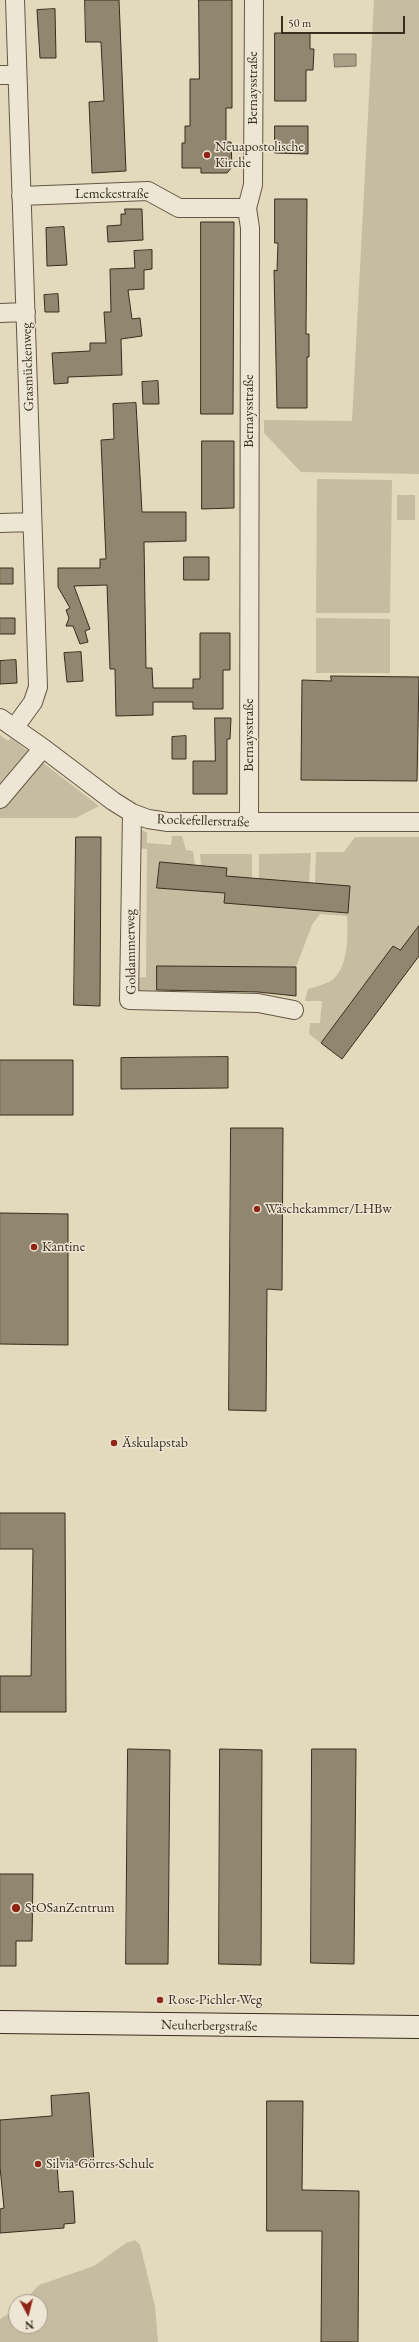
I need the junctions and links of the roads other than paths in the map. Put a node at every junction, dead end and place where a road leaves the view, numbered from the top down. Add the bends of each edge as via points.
1 (15, 0) edge
2 (254, 0) edge
3 (9, 75) edge
4 (21, 196) junction
5 (247, 208) junction
6 (26, 312) junction
7 (0, 313) edge
8 (32, 522) junction
9 (0, 523) edge
10 (0, 718) edge
11 (15, 727) junction
12 (44, 748) junction
13 (0, 799) edge
14 (132, 813) junction
15 (249, 822) junction
16 (419, 822) edge
17 (294, 1010) dead end
18 (0, 2022) edge
19 (419, 2027) edge

1 - 3 street, Grasmückenweg
2 - 5 street, Bernaysstraße via 252,185
3 - 4 street, Grasmückenweg
4 - 5 street, Lemckestraße via 148,191 179,208
4 - 6 street, Grasmückenweg
5 - 15 street, Bernaysstraße via 250,228
6 - 7 street
6 - 8 street, Grasmückenweg
8 - 9 street
8 - 11 street, Grasmückenweg via 38,687 32,702
10 - 11 street, Rockefellerstraße
11 - 12 street, Rockefellerstraße
12 - 13 street
12 - 14 street, Rockefellerstraße
14 - 15 street, Rockefellerstraße via 168,822
14 - 17 street, Goldammerweg via 129,1000 258,1003
15 - 16 street, Rockefellerstraße
18 - 19 main road, Neuherbergstraße

